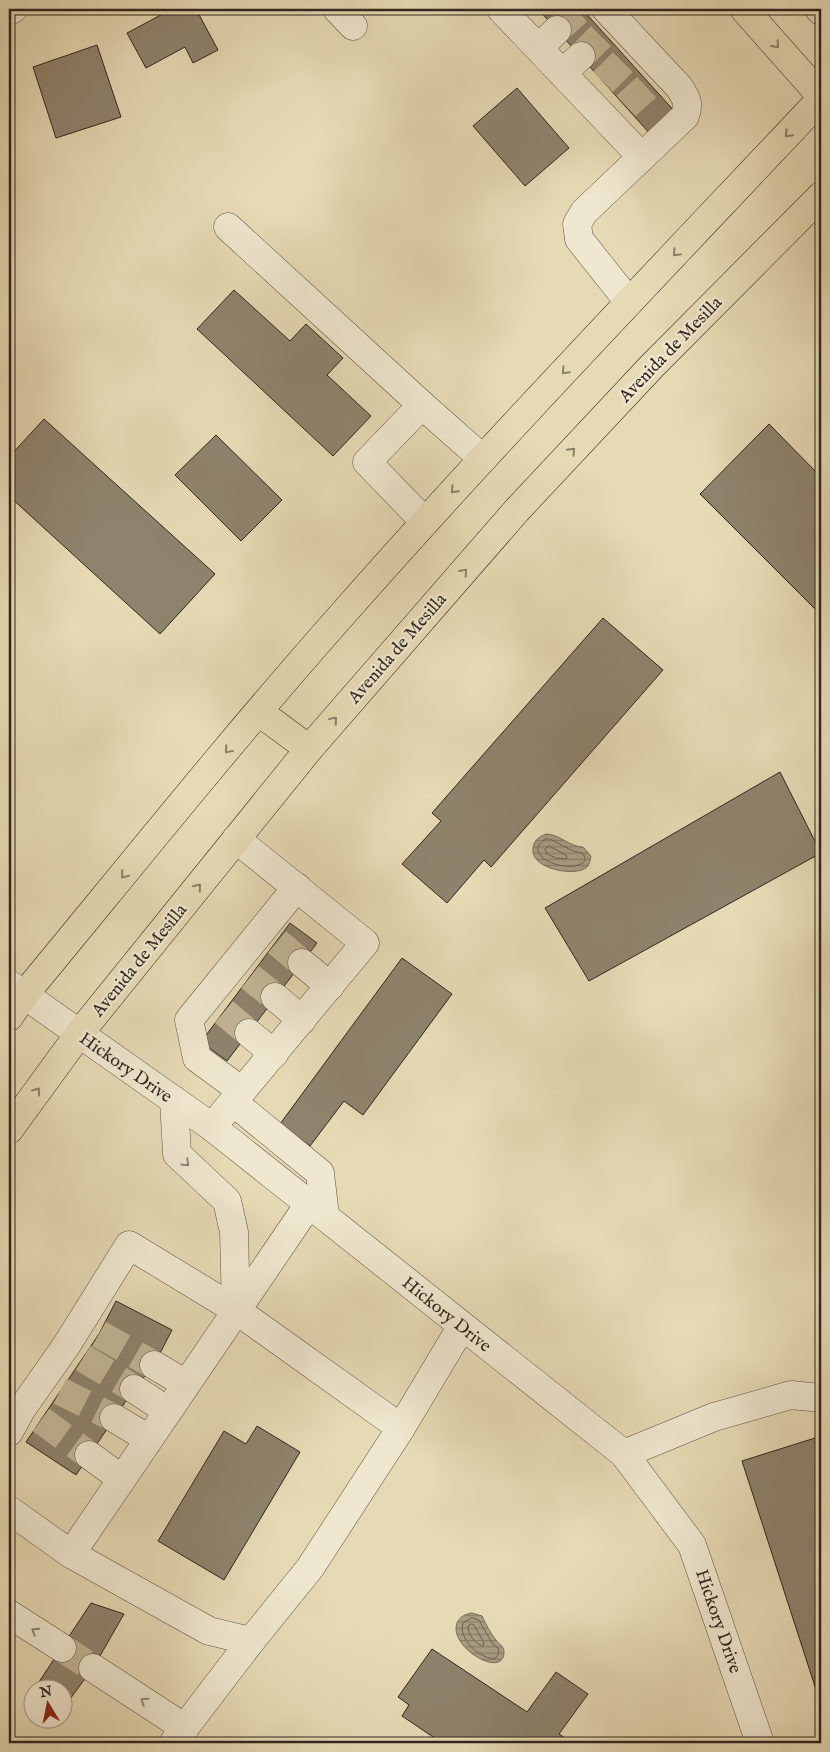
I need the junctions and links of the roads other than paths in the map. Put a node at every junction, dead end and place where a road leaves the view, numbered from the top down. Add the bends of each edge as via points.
1 (13, 9) edge
2 (744, 9) edge
3 (9, 11) edge
4 (516, 14) edge
5 (609, 21) edge
6 (821, 97) edge
7 (642, 157) junction
8 (821, 196) edge
9 (228, 226) dead end
10 (629, 302) junction
11 (422, 405) junction
12 (483, 459) junction
13 (425, 522) junction
14 (259, 712) junction
15 (309, 749) junction
16 (236, 839) junction
17 (297, 887) junction
18 (302, 963) tunnel mouth
19 (330, 986) junction
20 (17, 990) edge
21 (276, 997) tunnel mouth
22 (9, 1017) edge
23 (302, 1020) junction
24 (248, 1033) tunnel mouth
25 (79, 1034) junction
26 (274, 1054) junction
27 (238, 1097) junction
28 (174, 1100) junction
29 (212, 1127) junction
30 (9, 1130) edge
31 (317, 1210) junction
32 (236, 1310) junction
33 (462, 1326) junction
34 (154, 1365) tunnel mouth
35 (186, 1384) junction
36 (134, 1389) tunnel mouth
37 (821, 1398) edge
38 (168, 1411) junction
39 (114, 1418) tunnel mouth
40 (24, 1421) edge
41 (400, 1428) junction
42 (149, 1438) junction
43 (624, 1454) junction
44 (89, 1455) tunnel mouth
45 (122, 1479) junction
46 (9, 1510) edge
47 (71, 1554) junction
48 (9, 1614) edge
49 (251, 1641) junction
50 (62, 1648) tunnel mouth
51 (93, 1668) tunnel mouth
52 (179, 1736) edge
53 (760, 1743) edge

1 - 3 street
2 -> 6 main road
4 - 7 street via 548,39 617,114
5 - 7 street via 657,78 683,92 686,98 688,108 685,116
6 -> 10 main road
7 - 10 street via 584,212 577,224 579,239
15 -> 8 main road, Avenida de Mesilla via 530,496 652,366
9 - 11 street
10 -> 12 main road
11 - 12 street
11 - 13 street via 367,462
12 -> 13 main road
13 - 14 main road
14 - 15 main road
14 -> 20 main road
15 - 16 main road, Avenida de Mesilla
16 - 17 street
25 -> 16 main road, Avenida de Mesilla
17 - 19 street via 365,943
17 - 27 street via 269,936 215,1005 189,1020 197,1058
18 - 19 street
19 - 23 street
20 - 22 main road
20 - 25 street, Hickory Drive
21 - 23 street
23 - 26 street
24 - 26 street
25 - 28 street, Hickory Drive
30 -> 25 main road, Avenida de Mesilla
26 - 27 street
27 - 29 street
27 - 31 street via 320,1173
28 - 29 street, Hickory Drive
28 -> 32 street via 177,1154 227,1201 234,1232
29 - 31 street, Hickory Drive
31 - 32 street
31 - 33 street, Hickory Drive
32 - 35 street
32 - 40 street via 129,1245 90,1328
32 - 41 street
33 - 41 street
33 - 43 street, Hickory Drive
34 - 35 street
35 - 38 street
36 - 38 street
37 - 43 street via 791,1395 714,1417
38 - 42 street
39 - 42 street
41 - 49 street via 310,1568
42 - 45 street
43 - 53 street, Hickory Drive via 692,1545
44 - 45 street
45 - 47 street
46 - 47 street
47 - 49 street via 210,1631
50 -> 48 street
49 - 52 street
52 -> 51 street

